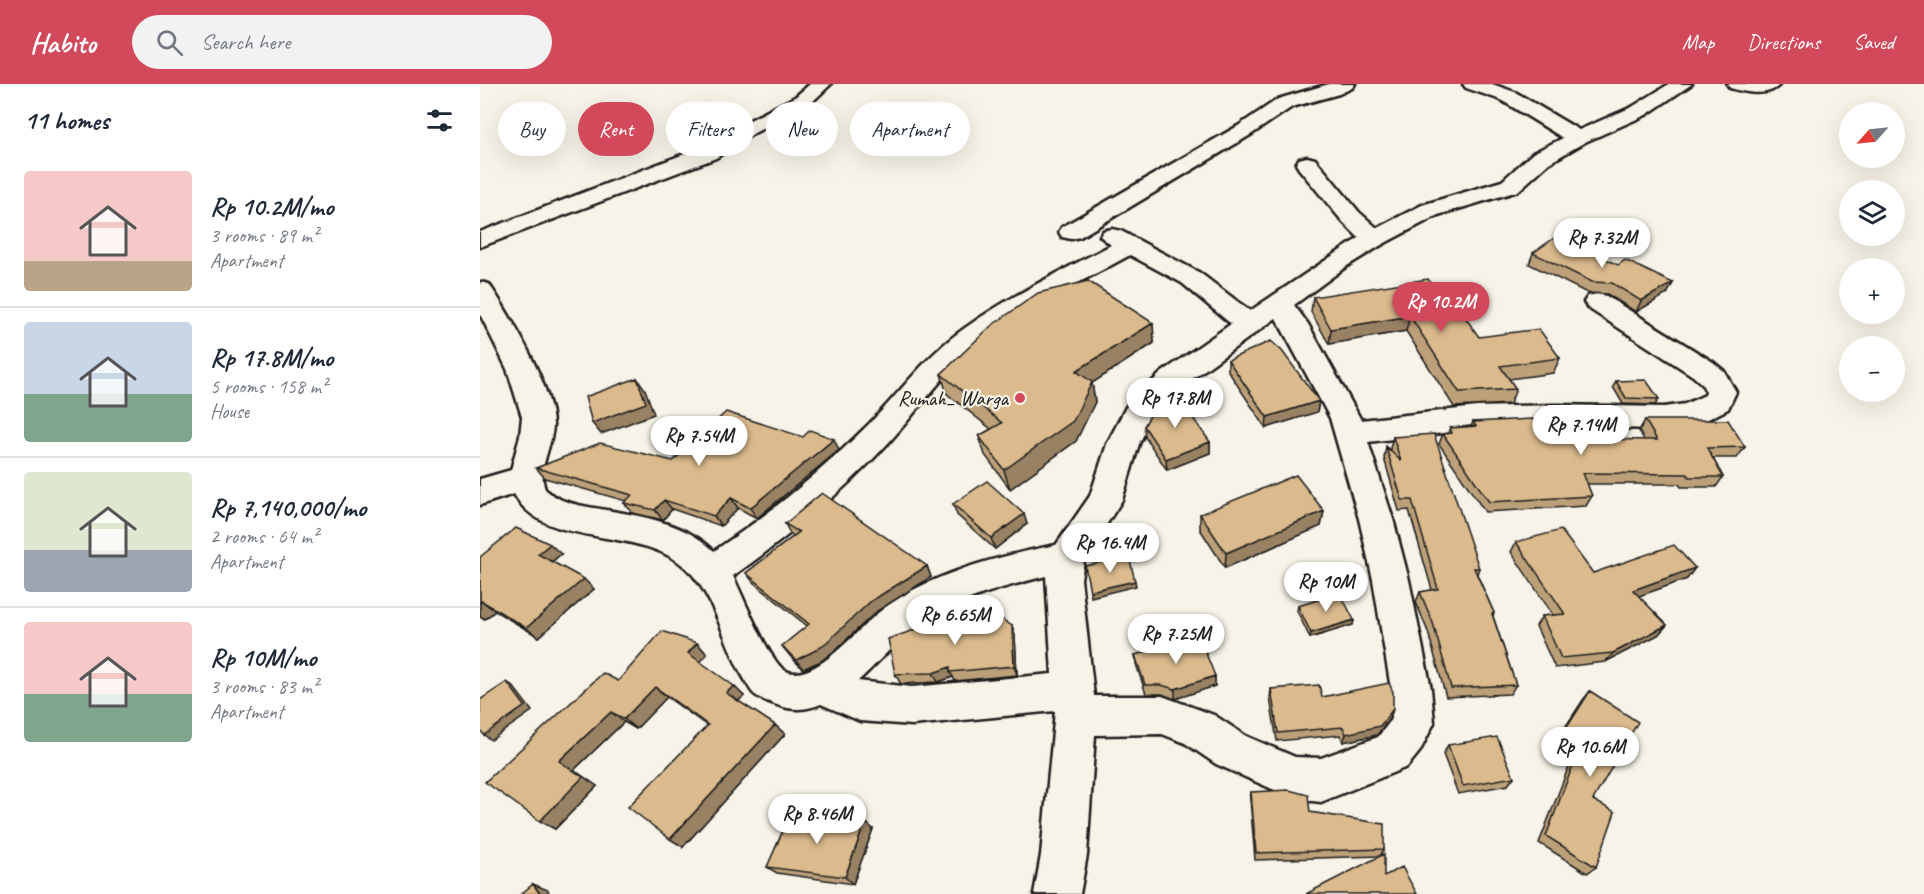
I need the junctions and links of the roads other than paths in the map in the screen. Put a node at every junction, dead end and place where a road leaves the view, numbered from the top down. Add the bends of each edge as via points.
1 (821, 84) edge
2 (1345, 84) edge
3 (1473, 84) edge
4 (1682, 84) edge
5 (1737, 84) edge
6 (1770, 84) edge
7 (1578, 138) junction
8 (1307, 164) dead end
9 (1374, 239) junction
10 (480, 240) edge
11 (1131, 245) junction
12 (480, 290) edge
13 (1279, 302) junction
14 (1597, 302) dead end
15 (1249, 324) junction
16 (1349, 432) junction
17 (526, 478) junction
18 (480, 492) edge
19 (1067, 557) junction
20 (711, 572) junction
21 (821, 684) junction
22 (1075, 702) junction
23 (1057, 894) edge

1 - 10 street via 802,102 708,153
2 - 11 street via 1286,103 1078,228
3 - 7 street via 1508,96
4 - 7 street via 1639,111
5 - 6 street
7 - 9 street via 1541,158 1509,186 1430,210
8 - 9 street
9 - 13 street
11 - 15 street via 1191,278
11 - 20 street via 974,334 935,368 842,470 774,529
12 - 17 street via 533,399 538,420
13 - 15 street
13 - 16 street via 1345,418
14 - 16 street via 1714,378 1721,392 1717,402 1691,414 1664,418 1477,418
15 - 19 street via 1171,380 1137,415 1105,500
16 - 22 street via 1391,580 1411,689 1413,723 1392,752 1321,780 1295,778 1231,750 1199,729 1162,715
17 - 18 street
17 - 20 street via 531,495 561,515 664,537 689,549
19 - 21 street via 1017,567 908,612
19 - 22 street via 1063,601
20 - 21 street via 767,680 797,693
21 - 22 street via 860,702 912,706 1036,695
22 - 23 street via 1064,855

